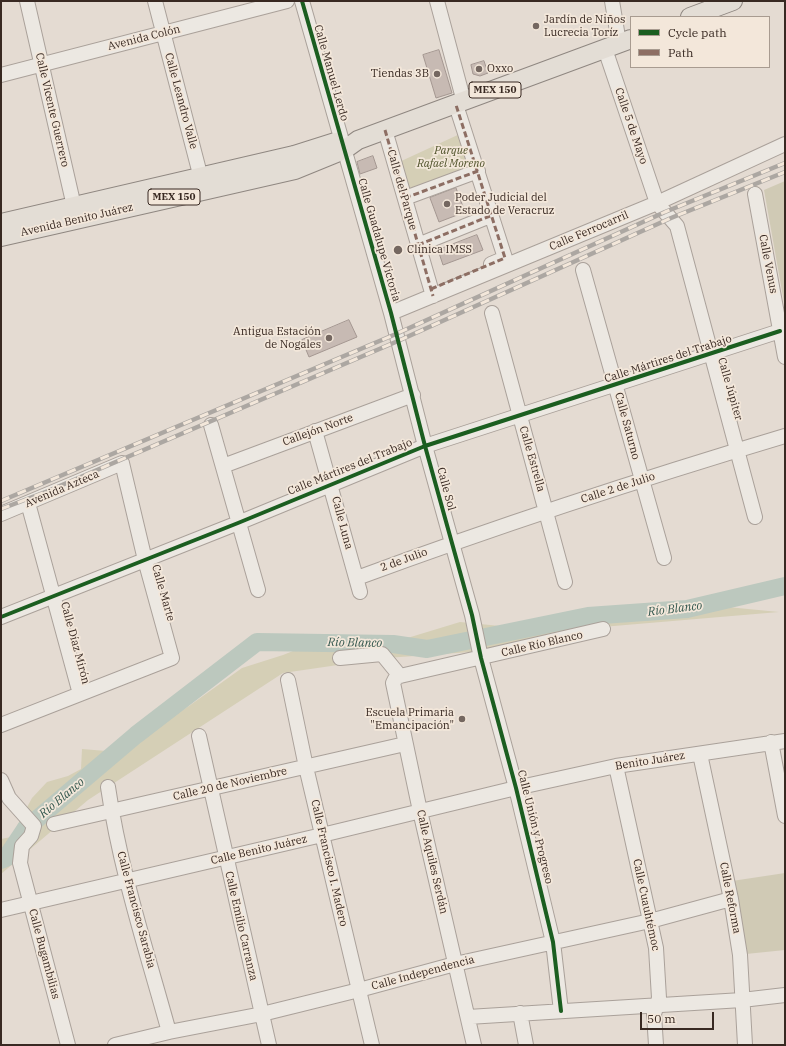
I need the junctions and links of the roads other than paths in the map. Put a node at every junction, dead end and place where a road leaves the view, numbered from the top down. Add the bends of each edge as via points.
1 (27, 1) edge
2 (155, 1) edge
3 (287, 1) edge
4 (302, 1) edge
5 (437, 1) edge
6 (612, 1) edge
7 (733, 1) edge
8 (693, 16) edge
9 (164, 34) junction
10 (618, 44) edge
11 (42, 64) junction
12 (1, 75) edge
13 (460, 103) junction
14 (385, 130) junction
15 (348, 144) junction
16 (785, 144) edge
17 (478, 171) junction
18 (201, 178) junction
19 (755, 194) dead end
20 (405, 198) junction
21 (657, 202) junction
22 (75, 212) junction
23 (490, 216) junction
24 (1, 223) edge
25 (1, 237) edge
26 (418, 245) junction
27 (583, 270) dead end
28 (432, 293) junction
29 (492, 312) dead end
30 (390, 313) junction
31 (780, 331) junction
32 (396, 334) joint
33 (711, 355) junction
34 (785, 357) edge
35 (616, 385) junction
36 (413, 395) junction
37 (520, 417) junction
38 (211, 425) dead end
39 (315, 430) junction
40 (785, 436) edge
41 (425, 446) junction
42 (737, 450) junction
43 (122, 463) joint
44 (223, 466) junction
45 (642, 480) junction
46 (331, 484) junction
47 (28, 503) junction
48 (547, 511) junction
49 (1, 514) edge
50 (755, 517) dead end
51 (238, 523) junction
52 (451, 543) junction
53 (664, 558) dead end
54 (145, 560) junction
55 (357, 578) junction
56 (566, 582) dead end
57 (258, 590) dead end
58 (360, 592) dead end
59 (53, 596) junction
60 (1, 617) edge
61 (602, 630) dead end
62 (480, 654) junction
63 (340, 658) dead end
64 (398, 677) junction
65 (288, 680) dead end
66 (80, 694) junction
67 (1, 725) edge
68 (199, 736) dead end
69 (785, 740) edge
70 (771, 742) junction
71 (405, 744) junction
72 (700, 754) junction
73 (616, 766) junction
74 (306, 767) junction
75 (1, 780) edge
76 (108, 787) dead end
77 (516, 788) junction
78 (210, 789) junction
79 (111, 811) junction
80 (420, 811) junction
81 (785, 816) edge
82 (54, 824) dead end
83 (322, 835) junction
84 (225, 857) junction
85 (128, 880) junction
86 (731, 899) junction
87 (30, 903) junction
88 (1, 910) edge
89 (650, 921) junction
90 (554, 942) junction
91 (455, 964) junction
92 (360, 990) junction
93 (785, 995) edge
94 (742, 1000) junction
95 (656, 1006) junction
96 (561, 1011) junction
97 (520, 1013) junction
98 (262, 1014) junction
99 (468, 1017) junction
100 (169, 1032) junction
101 (68, 1045) edge
102 (115, 1045) edge
103 (269, 1045) edge
104 (372, 1045) edge
105 (474, 1045) edge
106 (526, 1045) edge
107 (656, 1045) edge
108 (745, 1045) edge

1 - 11 street, Calle Vicente Guerrero
2 - 9 street, Calle Leandro Valle
3 - 9 street, Avenida Colón
4 - 15 street, Calle Manuel Lerdo
5 - 13 street
6 - 10 street, Calle 5 de Mayo
7 - 8 main road
9 - 11 street, Avenida Colón
9 - 18 street, Calle Leandro Valle
10 - 13 main road, Avenida Benito Juárez / MEX 150
10 - 21 street, Calle 5 de Mayo
11 - 12 street, Avenida Colón
11 - 22 street, Calle Vicente Guerrero
13 - 14 main road, Avenida Benito Juárez / MEX 150
13 - 17 street
14 - 15 main road, Avenida Benito Juárez / MEX 150
14 - 20 street, Calle del Parque
15 - 18 main road, Avenida Benito Juárez / MEX 150
15 - 22 main road, Avenida Benito Juárez / MEX 150 via 295,170
15 - 30 street, Calle Guadalupe Victoria
16 - 21 street, Calle Ferrocarril
17 - 20 street
17 - 23 street
18 - 22 main road, Avenida Benito Juárez / MEX 150
19 - 31 street, Calle Venus
20 - 26 street, Calle del Parque
21 - 28 street, Calle Ferrocarril
21 - 33 street, Calle Júpiter via 677,226
22 - 24 main road, Avenida Benito Juárez / MEX 150
22 - 25 main road, Avenida Benito Juárez / MEX 150
23 - 26 street
23 - 28 street via 505,258
26 - 28 street, Calle del Parque
27 - 35 street, Calle Saturno
28 - 30 street, Calle Ferrocarril
29 - 37 street, Calle Estrella
30 - 32 street, Calle Guadalupe Victoria
31 - 33 street, Calle Mártires del Trabajo
31 - 34 street, Calle Venus
32 - 36 street, Calle Sol
33 - 35 street, Calle Mártires del Trabajo
33 - 42 street, Calle Júpiter
35 - 37 street, Calle Mártires del Trabajo
35 - 45 street, Calle Saturno
36 - 39 street, Callejón Norte
36 - 41 street, Calle Sol
37 - 41 street, Calle Mártires del Trabajo
37 - 48 street, Calle Estrella
38 - 44 street
39 - 44 street, Callejón Norte
39 - 46 street, Calle Luna
40 - 42 street, Calle 2 de Julio
41 - 46 street, Calle Mártires del Trabajo
41 - 52 street, Calle Sol
42 - 45 street, Calle 2 de Julio
42 - 50 street, Calle Júpiter
43 - 47 street, Avenida Azteca
43 - 54 street, Calle Marte
44 - 51 street
45 - 48 street, Calle 2 de Julio
45 - 53 street, Calle Saturno
46 - 51 street, Calle Mártires del Trabajo
46 - 55 street, Calle Luna
47 - 49 street, Avenida Azteca
47 - 59 street, Calle Díaz Mirón
48 - 52 street, Calle 2 de Julio
48 - 56 street, Calle Estrella
51 - 54 street, Calle Mártires del Trabajo
51 - 57 street
52 - 55 street, 2 de Julio
52 - 62 street, Calle Sol via 472,615
54 - 59 street, Calle Mártires del Trabajo
54 - 66 street, Calle Marte via 172,658
55 - 58 street, Calle Luna
59 - 60 street, Calle Mártires del Trabajo
59 - 66 street, Calle Díaz Mirón
61 - 62 street, Calle Río Blanco
62 - 64 street, Calle Río Blanco
62 - 77 street, Calle Unión y Progreso
63 - 64 street via 382,654
64 - 71 street, Calle Aquiles Serdán via 393,683
65 - 74 street, Calle Francisco I. Madero
66 - 67 street
68 - 78 street, Calle Emilio Carranza
69 - 70 street, Benito Juárez
70 - 72 street, Benito Juárez
70 - 81 street
71 - 74 street, Calle 20 de Noviembre
71 - 80 street, Calle Aquiles Serdán
72 - 73 street, Benito Juárez
72 - 86 street, Calle Reforma
73 - 77 street, Benito Juárez
73 - 89 street, Calle Cuauhtémoc
74 - 78 street, Calle 20 de Noviembre
74 - 83 street, Calle Francisco I. Madero
75 - 87 street, Calle Bugambilias via 16,808 34,826 31,836 22,846 20,863
76 - 79 street, Calle Francisco Sarabia
77 - 80 street, Calle Benito Juárez
77 - 90 street, Calle Unión y Progreso
78 - 79 street, Calle 20 de Noviembre
78 - 84 street, Calle Emilio Carranza
79 - 82 street, Calle 20 de Noviembre
79 - 85 street, Calle Francisco Sarabia
80 - 83 street, Calle Benito Juárez
80 - 91 street, Calle Aquiles Serdán
83 - 84 street, Calle Benito Juárez
83 - 92 street, Calle Francisco I. Madero
84 - 85 street, Calle Benito Juárez
84 - 98 street, Calle Emilio Carranza
85 - 87 street, Calle Benito Juárez
85 - 100 street, Calle Francisco Sarabia
86 - 89 street, Calle Independencia
86 - 94 street, Calle Reforma via 740,955
87 - 88 street, Calle Benito Juárez
87 - 101 street, Calle Bugambilias
89 - 90 street, Calle Independencia
89 - 95 street, Calle Cuauhtémoc via 656,948 659,998
90 - 91 street, Calle Independencia
90 - 96 street, Calle Unión y Progreso
91 - 92 street, Calle Independencia
91 - 99 street, Calle Aquiles Serdán
92 - 98 street, Calle Independencia
92 - 104 street, Calle Francisco I. Madero
93 - 94 street
94 - 95 street
94 - 108 street, Calle Reforma
95 - 96 street
95 - 107 street, Calle Cuauhtémoc
96 - 97 street
97 - 99 street
97 - 106 street
98 - 100 street, Calle Independencia
98 - 103 street, Calle Emilio Carranza
99 - 105 street, Calle Aquiles Serdán
100 - 102 street, Calle Independencia

